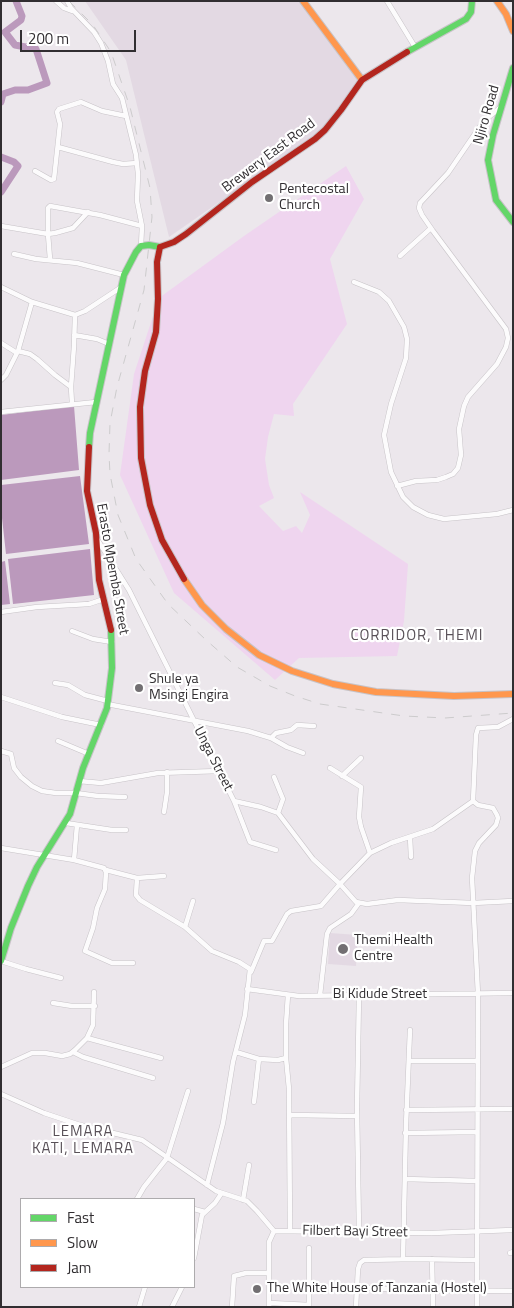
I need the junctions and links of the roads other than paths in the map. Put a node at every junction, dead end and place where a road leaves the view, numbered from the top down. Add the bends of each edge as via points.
1 (56, 1) edge
2 (67, 1) edge
3 (303, 1) edge
4 (387, 1) edge
5 (472, 1) edge
6 (498, 1) edge
7 (74, 12) junction
8 (513, 32) edge
9 (415, 47) junction
10 (513, 68) edge
11 (362, 80) junction
12 (510, 88) edge
13 (502, 106) junction
14 (126, 116) junction
15 (58, 147) junction
16 (137, 163) junction
17 (35, 171) dead end
18 (88, 212) junction
19 (513, 222) edge
20 (1, 226) edge
21 (142, 226) junction
22 (431, 228) junction
23 (48, 234) junction
24 (141, 246) junction
25 (160, 247) junction
26 (14, 254) dead end
27 (400, 256) dead end
28 (50, 259) junction
29 (124, 275) junction
30 (354, 282) dead end
31 (1, 287) edge
32 (120, 288) junction
33 (32, 302) junction
34 (75, 315) junction
35 (74, 334) junction
36 (1, 343) edge
37 (109, 344) junction
38 (18, 352) junction
39 (1, 380) edge
40 (71, 387) junction
41 (96, 402) junction
42 (72, 404) junction
43 (1, 412) edge
44 (397, 486) junction
45 (513, 510) edge
46 (96, 538) junction
47 (104, 599) junction
48 (1, 612) edge
49 (72, 631) dead end
50 (112, 642) junction
51 (55, 683) dead end
52 (513, 694) edge
53 (1, 697) edge
54 (108, 702) junction
55 (513, 719) edge
56 (193, 720) junction
57 (101, 725) junction
58 (314, 726) dead end
59 (271, 738) junction
60 (58, 742) dead end
61 (1, 750) edge
62 (302, 752) dead end
63 (89, 754) junction
64 (360, 758) dead end
65 (330, 768) dead end
66 (219, 771) junction
67 (167, 772) junction
68 (342, 776) junction
69 (274, 777) dead end
70 (79, 781) junction
71 (76, 793) junction
72 (125, 797) dead end
73 (473, 801) junction
74 (234, 802) junction
75 (164, 812) dead end
76 (278, 812) junction
77 (66, 823) junction
78 (77, 825) junction
79 (126, 830) dead end
80 (410, 837) junction
81 (1, 848) edge
82 (276, 850) dead end
83 (370, 853) junction
84 (45, 856) junction
85 (411, 858) dead end
86 (74, 860) junction
87 (106, 870) junction
88 (164, 876) dead end
89 (137, 878) junction
90 (340, 884) junction
91 (193, 901) dead end
92 (513, 901) edge
93 (359, 903) junction
94 (473, 903) junction
95 (185, 928) junction
96 (5, 935) edge
97 (1, 961) edge
98 (133, 964) dead end
99 (250, 974) junction
100 (61, 978) dead end
101 (247, 989) junction
102 (94, 992) dead end
103 (513, 993) edge
104 (478, 994) junction
105 (288, 995) junction
106 (320, 995) junction
107 (360, 995) junction
108 (53, 1004) dead end
109 (95, 1006) junction
110 (410, 1030) dead end
111 (87, 1038) junction
112 (73, 1052) junction
113 (236, 1052) junction
114 (161, 1058) dead end
115 (286, 1058) junction
116 (259, 1059) junction
117 (409, 1061) junction
118 (478, 1061) junction
119 (1, 1067) edge
120 (153, 1078) dead end
121 (188, 1091) dead end
122 (1, 1094) edge
123 (254, 1102) dead end
124 (477, 1109) junction
125 (513, 1109) edge
126 (406, 1110) junction
127 (290, 1114) junction
128 (357, 1116) junction
129 (405, 1132) junction
130 (477, 1132) junction
131 (167, 1158) junction
132 (249, 1165) dead end
133 (405, 1179) junction
134 (477, 1182) junction
135 (207, 1185) junction
136 (221, 1194) junction
137 (138, 1198) edge
138 (243, 1200) junction
139 (195, 1209) edge
140 (204, 1212) junction
141 (513, 1230) edge
142 (274, 1231) junction
143 (290, 1231) junction
144 (359, 1231) junction
145 (403, 1232) junction
146 (477, 1232) junction
147 (309, 1248) dead end
148 (195, 1253) edge
149 (403, 1259) junction
150 (432, 1260) junction
151 (477, 1260) junction
152 (270, 1273) junction
153 (145, 1288) edge
154 (182, 1288) edge
155 (370, 1288) dead end
156 (433, 1290) junction
157 (477, 1290) junction
158 (513, 1291) edge
159 (270, 1305) edge
160 (309, 1306) edge
161 (139, 1307) edge
162 (172, 1307) edge
163 (232, 1307) edge
164 (356, 1307) edge
165 (433, 1307) edge
166 (477, 1307) edge

1 - 7 street
2 - 7 street
3 - 11 street
4 - 9 street
5 - 9 street, Brewery East Road via 466,19
6 - 8 street
7 - 14 street via 101,43
9 - 11 street, Brewery East Road
10 - 12 street, Njiro Road
11 - 25 street, Brewery East Road via 315,139 252,182 186,234
12 - 13 street, Njiro Road
13 - 19 street, Njiro Road via 488,160 489,172 496,200
13 - 22 street via 483,122 448,173 420,203 422,215
14 - 15 street via 102,112 81,102 59,109
14 - 16 street
15 - 16 street via 118,163
15 - 17 street via 54,179
16 - 21 street via 137,201
18 - 21 street
18 - 23 street via 73,228
18 - 23 street via 50,206
20 - 23 street
21 - 24 street
22 - 27 street
22 - 44 street via 495,313 508,338 497,364 464,406 459,429 461,455 458,468 453,474 437,480 416,480
23 - 28 street
24 - 25 street
24 - 29 street, Erasto Mpemba Street
25 - 52 street via 156,332 145,371 140,407 141,458 150,505 162,540 202,605 259,655 292,671 332,684 408,694
26 - 28 street
28 - 29 street
29 - 32 street, Erasto Mpemba Street
30 - 44 street via 379,292 389,301 407,339 406,358 384,435
31 - 33 street
32 - 34 street
32 - 37 street, Erasto Mpemba Street
33 - 34 street
33 - 38 street
34 - 35 street
35 - 37 street
35 - 40 street
36 - 38 street
37 - 41 street, Erasto Mpemba Street
38 - 39 street
38 - 40 street via 30,354
40 - 42 street
41 - 42 street
41 - 46 street, Erasto Mpemba Street via 86,483
42 - 43 street
44 - 45 street via 402,497 413,507 444,519
46 - 47 street, Erasto Mpemba Street via 97,567
46 - 56 street, Unga Street via 129,590
47 - 48 street via 89,604
47 - 50 street, Erasto Mpemba Street
49 - 50 street
50 - 54 street, Erasto Mpemba Street
51 - 54 street via 68,685 85,695
53 - 57 street via 62,717
54 - 56 street
54 - 57 street, Erasto Mpemba Street
55 - 73 street via 498,727 477,728
56 - 59 street
56 - 66 street, Unga Street
57 - 63 street, Erasto Mpemba Street
58 - 59 street via 297,724
59 - 62 street via 287,748
60 - 63 street
61 - 71 street via 11,754 14,768 36,788
63 - 70 street, Erasto Mpemba Street
64 - 68 street
65 - 68 street
66 - 67 street
66 - 74 street, Unga Street
67 - 70 street via 114,781
67 - 75 street
68 - 83 street via 361,787 359,817
69 - 76 street via 283,799
70 - 71 street, Erasto Mpemba Street
71 - 72 street
71 - 77 street, Erasto Mpemba Street
73 - 80 street via 433,829
73 - 94 street via 493,808 498,818 474,853
74 - 76 street, Unga Street
74 - 82 street via 250,842
76 - 90 street via 313,859
77 - 78 street
77 - 84 street, Erasto Mpemba Street
78 - 79 street
78 - 86 street
80 - 83 street
80 - 85 street
81 - 84 street
83 - 90 street
84 - 86 street
84 - 96 street, Erasto Mpemba Street
86 - 87 street
87 - 89 street
87 - 98 street via 105,889 85,951 112,963
88 - 89 street
89 - 95 street via 137,898
90 - 93 street
90 - 99 street via 322,906 296,909 288,914 273,940 263,942
91 - 95 street
92 - 94 street
93 - 94 street via 398,900
93 - 106 street via 327,934
94 - 104 street
95 - 99 street via 212,951 249,967
96 - 97 street, Erasto Mpemba Street
97 - 100 street
99 - 101 street
101 - 105 street, Bi Kidude Street
101 - 113 street via 245,1015
102 - 109 street
103 - 104 street, Bi Kidude Street
104 - 107 street, Bi Kidude Street
104 - 118 street
105 - 106 street, Bi Kidude Street
105 - 115 street
106 - 107 street, Bi Kidude Street
107 - 128 street
108 - 109 street
109 - 111 street via 94,1025
110 - 117 street
111 - 112 street
111 - 114 street
112 - 119 street via 62,1056 32,1053
112 - 120 street
113 - 116 street
113 - 135 street
115 - 116 street
115 - 127 street
116 - 123 street
117 - 118 street
117 - 126 street
118 - 124 street
121 - 131 street
122 - 131 street via 80,1125 142,1140
124 - 125 street
124 - 126 street
124 - 130 street
126 - 129 street
127 - 128 street
127 - 143 street
128 - 144 street
129 - 130 street
129 - 133 street
130 - 134 street
131 - 135 street
131 - 137 street
132 - 138 street
133 - 134 street
133 - 145 street
134 - 146 street
135 - 136 street
136 - 138 street
136 - 140 street
138 - 142 street via 252,1205
139 - 140 street
140 - 148 street
141 - 146 street, Filbert Bayi Street
142 - 143 street, Filbert Bayi Street
142 - 152 street via 269,1242
143 - 144 street, Filbert Bayi Street
144 - 145 street, Filbert Bayi Street
145 - 146 street, Filbert Bayi Street
145 - 149 street
146 - 151 street
147 - 160 street
149 - 150 street
149 - 164 street via 362,1261 358,1269
150 - 151 street
150 - 156 street
151 - 157 street
152 - 159 street
152 - 163 street via 234,1276
153 - 161 street
154 - 162 street
155 - 156 street
156 - 157 street
156 - 165 street
157 - 158 street
157 - 166 street
159 - 160 street

